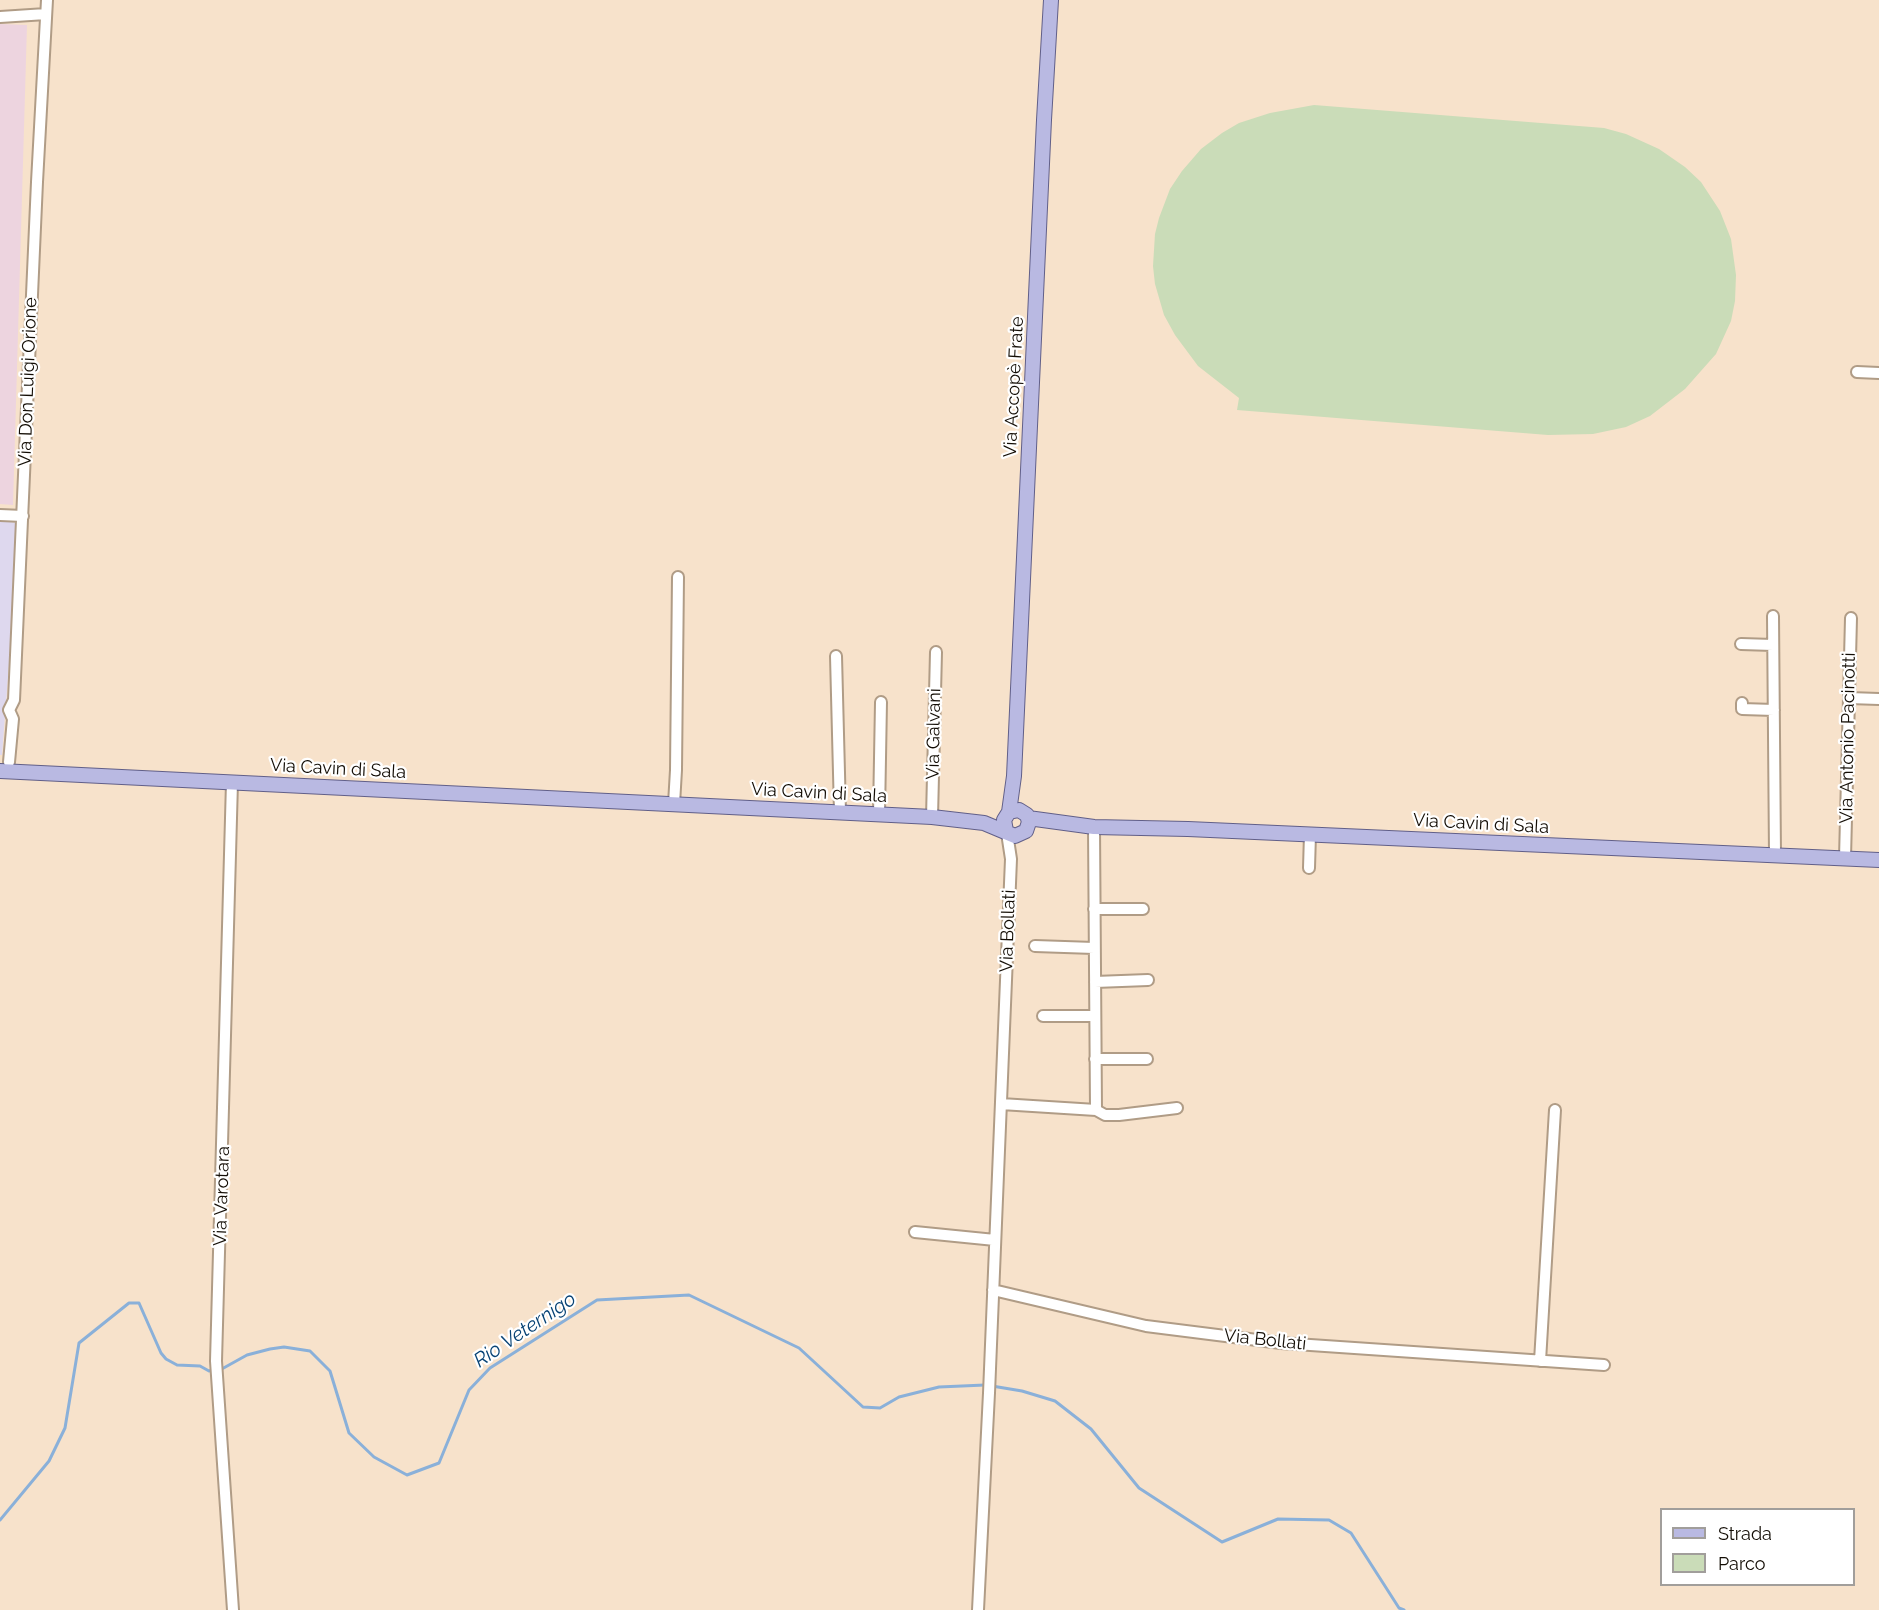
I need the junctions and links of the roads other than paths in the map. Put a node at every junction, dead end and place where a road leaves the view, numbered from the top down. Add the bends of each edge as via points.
1 (47, 0) edge
2 (1051, 0) edge
3 (46, 14) junction
4 (0, 18) edge
5 (1857, 372) dead end
6 (1879, 373) edge
7 (0, 515) edge
8 (23, 516) junction
9 (678, 577) dead end
10 (1773, 616) dead end
11 (1851, 618) dead end
12 (1741, 644) dead end
13 (1773, 645) junction
14 (936, 652) dead end
15 (836, 657) dead end
16 (1849, 698) junction
17 (1879, 699) edge
18 (881, 702) dead end
19 (1742, 703) dead end
20 (1774, 710) junction
21 (4, 767) edge
22 (232, 782) junction
23 (674, 804) junction
24 (840, 812) junction
25 (879, 814) junction
26 (932, 817) junction
27 (963, 820) junction
28 (1019, 821) junction
29 (1087, 826) junction
30 (1007, 832) junction
31 (1310, 834) junction
32 (1775, 855) junction
33 (1845, 858) junction
34 (1011, 859) junction
35 (1879, 860) edge
36 (1309, 868) dead end
37 (1094, 909) junction
38 (1143, 909) dead end
39 (1035, 946) dead end
40 (1095, 948) junction
41 (1148, 980) dead end
42 (1095, 982) junction
43 (1043, 1016) dead end
44 (1095, 1016) junction
45 (1095, 1059) junction
46 (1147, 1059) dead end
47 (1000, 1104) junction
48 (1177, 1108) dead end
49 (1096, 1110) junction
50 (1555, 1110) dead end
51 (915, 1232) dead end
52 (995, 1240) junction
53 (993, 1290) junction
54 (1540, 1361) junction
55 (1604, 1365) dead end
56 (233, 1610) edge
57 (978, 1610) edge

1 - 3 street, Via Don Luigi Orione
2 - 28 main road, Via Accopè Frate via 1014,776
3 - 4 street
3 - 8 street, Via Don Luigi Orione
5 - 6 street
7 - 8 street
8 - 21 street, Via Don Luigi Orione via 14,700 9,710 13,719
9 - 23 street
10 - 13 street
11 - 16 street, Via Antonio Pacinotti
12 - 13 street
13 - 20 street
14 - 26 street, Via Galvani
15 - 24 street
16 - 17 street
16 - 33 street, Via Antonio Pacinotti
18 - 25 street
19 - 20 street via 1742,709
20 - 32 street
21 - 22 main road, Via Cavin di Sala
22 - 23 main road, Via Cavin di Sala
22 - 56 street, Via Varotara via 216,1361
23 - 24 main road, Via Cavin di Sala
24 - 25 main road, Via Cavin di Sala
25 - 26 main road, Via Cavin di Sala
26 - 27 main road, Via Cavin di Sala
27 - 28 main road, Via Cavin di Sala
27 - 30 main road, Via Cavin di Sala
28 - 29 main road, Via Cavin di Sala
28 - 30 main road, Via Accopè Frate via 1003,824
28 - 34 street, Via Bollati
29 - 31 main road, Via Cavin di Sala
29 - 37 street
30 - 34 street, Via Bollati
31 - 32 main road, Via Cavin di Sala
31 - 36 street
32 - 33 main road, Via Cavin di Sala
33 - 35 main road, Via Cavin di Sala
34 - 47 street, Via Bollati
37 - 38 street
37 - 40 street
39 - 40 street
40 - 42 street
41 - 42 street
42 - 44 street
43 - 44 street
44 - 45 street
45 - 46 street
45 - 49 street
47 - 49 street
47 - 52 street, Via Bollati
48 - 49 street via 1119,1115
50 - 54 street
51 - 52 street
52 - 53 street, Via Bollati
53 - 54 street, Via Bollati via 1146,1326 1281,1343
53 - 57 street, Via Bollati
54 - 55 street, Via Bollati

